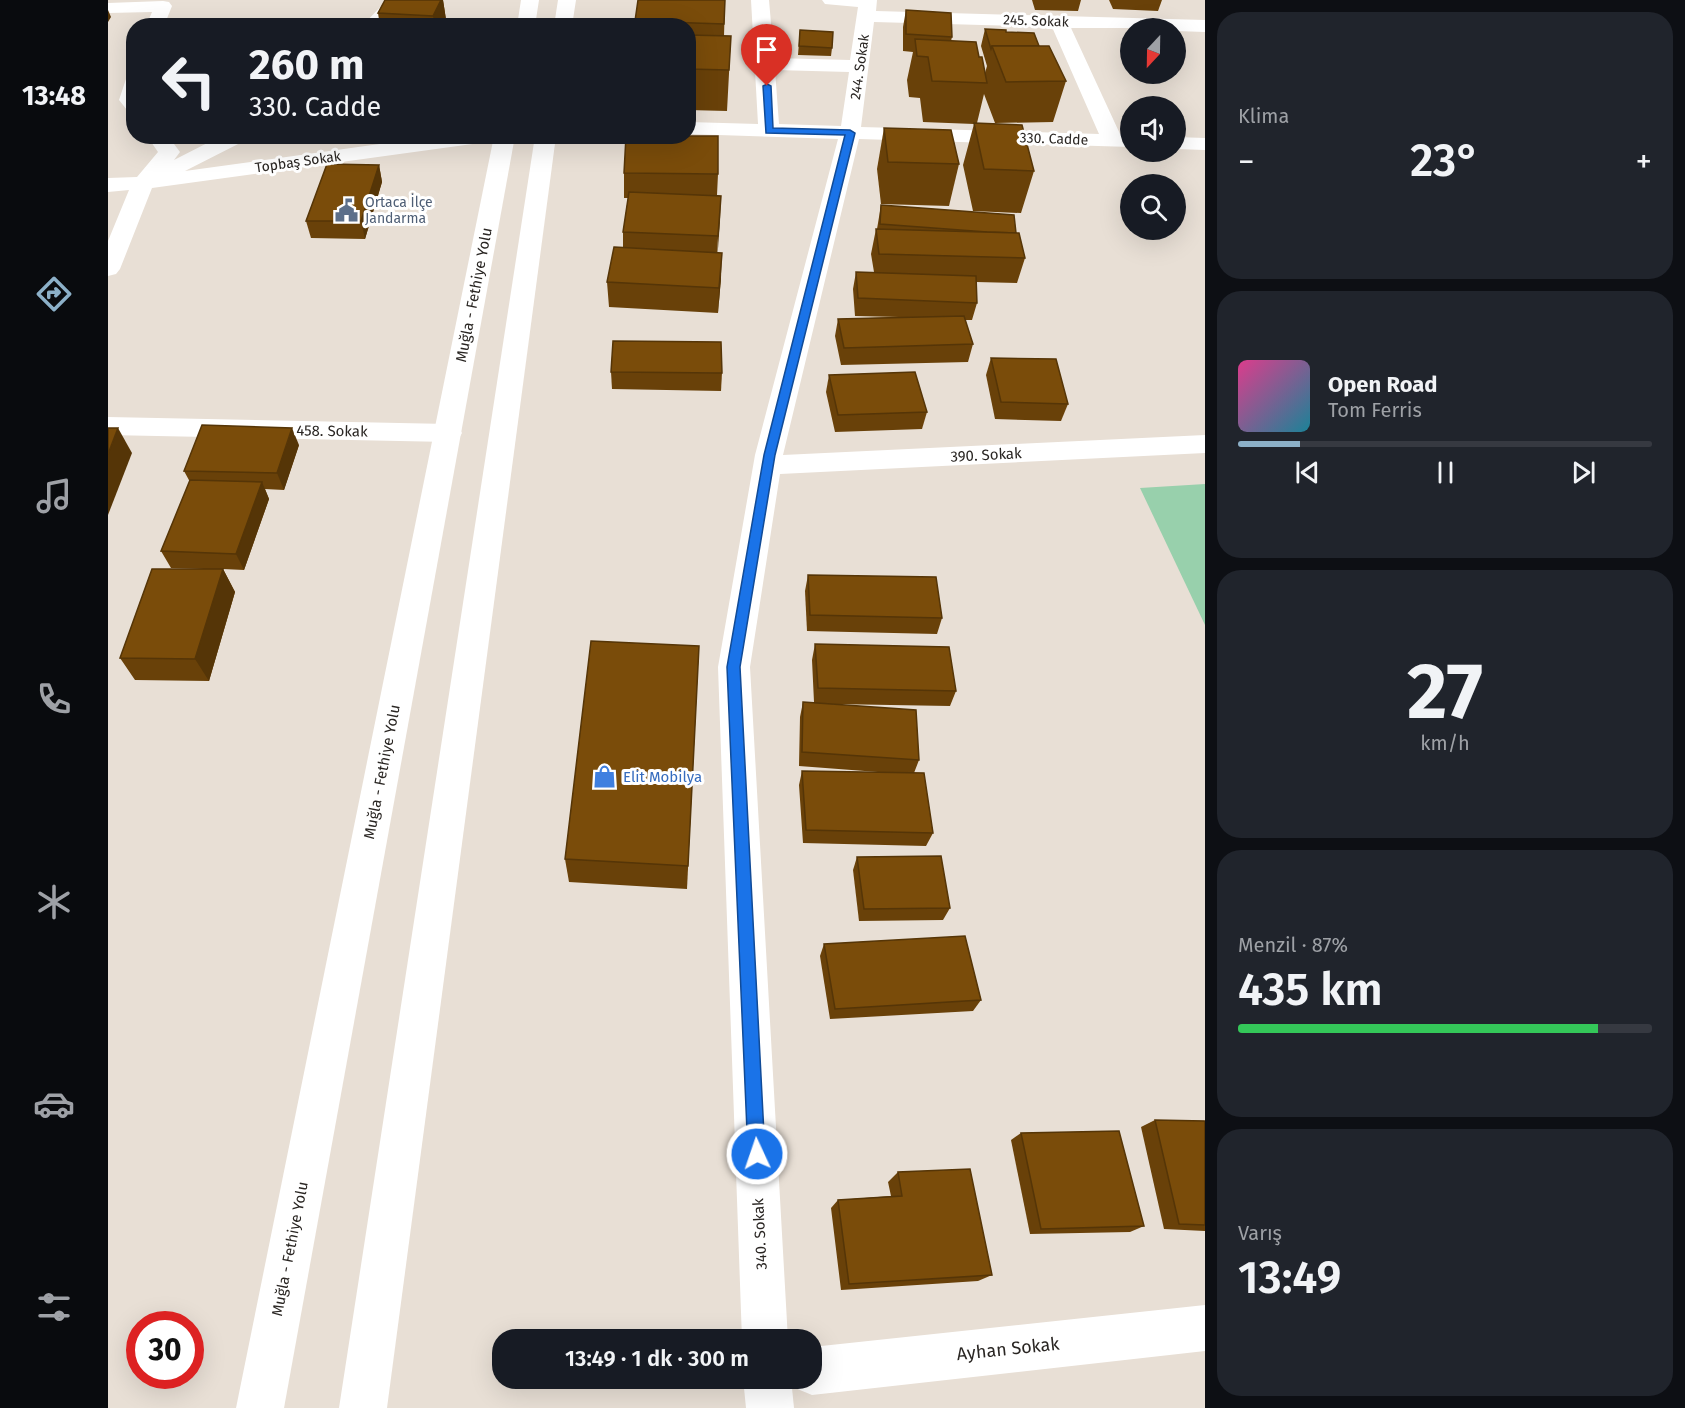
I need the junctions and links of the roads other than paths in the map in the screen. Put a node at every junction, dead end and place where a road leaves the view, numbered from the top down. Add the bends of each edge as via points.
1 (397, 0) edge
2 (530, 0) edge
3 (567, 0) edge
4 (760, 0) edge
5 (831, 0) edge
6 (868, 6) edge
7 (108, 8) edge
8 (158, 18) edge
9 (378, 18) edge
10 (527, 18) edge
11 (564, 18) edge
12 (1059, 22) junction
13 (1205, 26) edge
14 (766, 64) junction
15 (860, 66) junction
16 (108, 88) edge
17 (126, 90) edge
18 (696, 128) edge
19 (769, 131) junction
20 (850, 133) junction
21 (1120, 137) edge
22 (1120, 141) edge
23 (1186, 143) edge
24 (163, 144) edge
25 (223, 144) edge
26 (428, 144) edge
27 (503, 144) edge
28 (545, 144) edge
29 (1205, 144) edge
30 (143, 183) junction
31 (108, 185) edge
32 (108, 269) edge
33 (108, 426) edge
34 (448, 433) junction
35 (1205, 444) edge
36 (768, 465) junction
37 (1205, 1328) edge
38 (764, 1329) edge
39 (822, 1370) edge
40 (768, 1389) edge
41 (260, 1408) edge
42 (363, 1408) edge
43 (770, 1408) edge

1 - 9 main road
2 - 10 main road
3 - 11 main road
4 - 14 main road
5 - 6 main road, 245. Sokak
6 - 12 main road, 245. Sokak
6 - 15 main road, 244. Sokak
7 - 8 main road via 163,6
12 - 13 main road, 245. Sokak
12 - 21 main road
14 - 15 main road
14 - 19 main road
15 - 20 main road, 244. Sokak
16 - 17 main road
18 - 19 main road, 330. Cadde
19 - 20 main road, 330. Cadde
20 - 22 main road, 330. Cadde
20 - 36 main road, 340. Sokak
23 - 29 main road
24 - 30 main road via 169,152
25 - 30 main road
26 - 30 main road, Topbaş Sokak
27 - 34 main road, Muğla - Fethiye Yolu
28 - 42 main road
30 - 31 main road, Topbaş Sokak
30 - 32 main road
33 - 34 main road, 458. Sokak
34 - 41 main road, Muğla - Fethiye Yolu
35 - 36 main road, 390. Sokak
36 - 38 main road, 340. Sokak via 734,667
37 - 39 main road, Ayhan Sokak
40 - 43 main road

